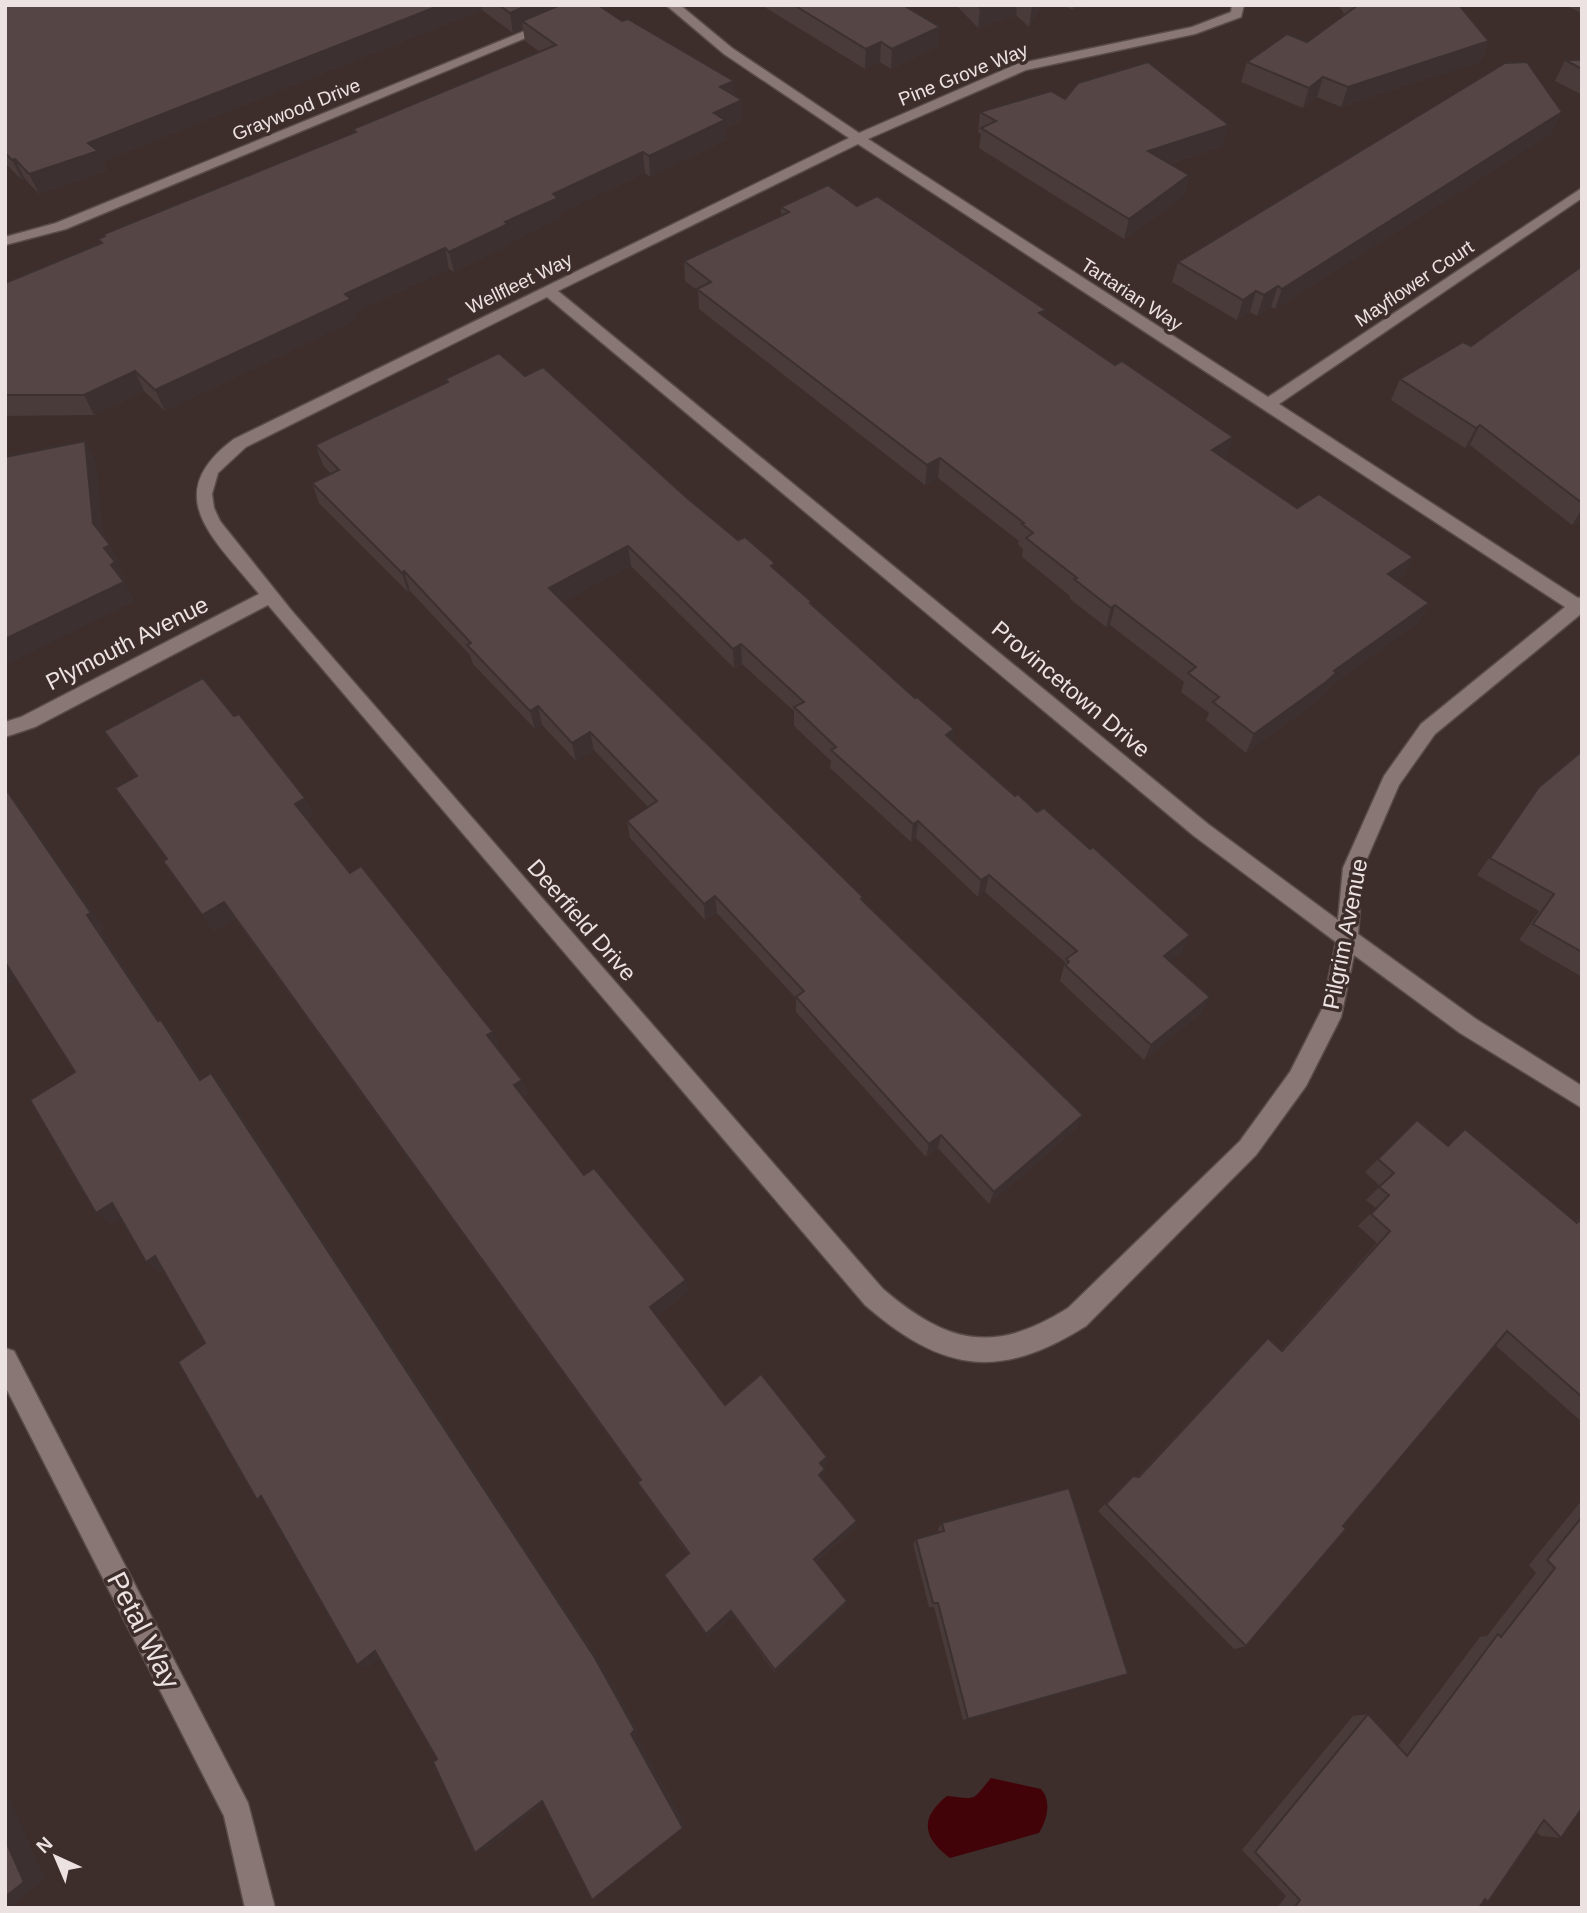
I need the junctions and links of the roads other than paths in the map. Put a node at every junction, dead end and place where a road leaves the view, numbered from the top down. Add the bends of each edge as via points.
1 (599, 5) edge
2 (671, 5) edge
3 (1238, 5) edge
4 (859, 139) junction
5 (1582, 192) edge
6 (5, 241) edge
7 (549, 291) junction
8 (1267, 405) junction
9 (207, 477) joint
10 (271, 596) junction
11 (1579, 605) edge
12 (5, 730) edge
13 (1347, 939) junction
14 (1582, 1098) edge
15 (974, 1350) joint
16 (5, 1360) edge
17 (260, 1908) edge

1 - 6 street, Graywood Drive via 61,226
2 - 4 street, Tartarian Way via 728,51
3 - 4 street, Pine Grove Way via 1237,14 1195,30 1022,67
4 - 7 street, Wellfleet Way
4 - 8 street, Tartarian Way
5 - 8 street, Mayflower Court
7 - 9 street, Wellfleet Way via 253,435 233,447
7 - 13 street, Provincetown Drive via 1201,830
8 - 11 street, Tartarian Way
9 - 10 street, Deerfield Drive via 204,509
10 - 12 street, Plymouth Avenue
10 - 15 street, Deerfield Drive via 874,1297 918,1333
11 - 13 street, Pilgrim Avenue via 1428,729 1391,781 1353,868
13 - 14 street, Provincetown Drive via 1468,1026
13 - 15 street, Pilgrim Avenue via 1334,1010 1298,1079 1248,1148 1055,1334 1030,1345
16 - 17 street, Petal Way via 238,1813

